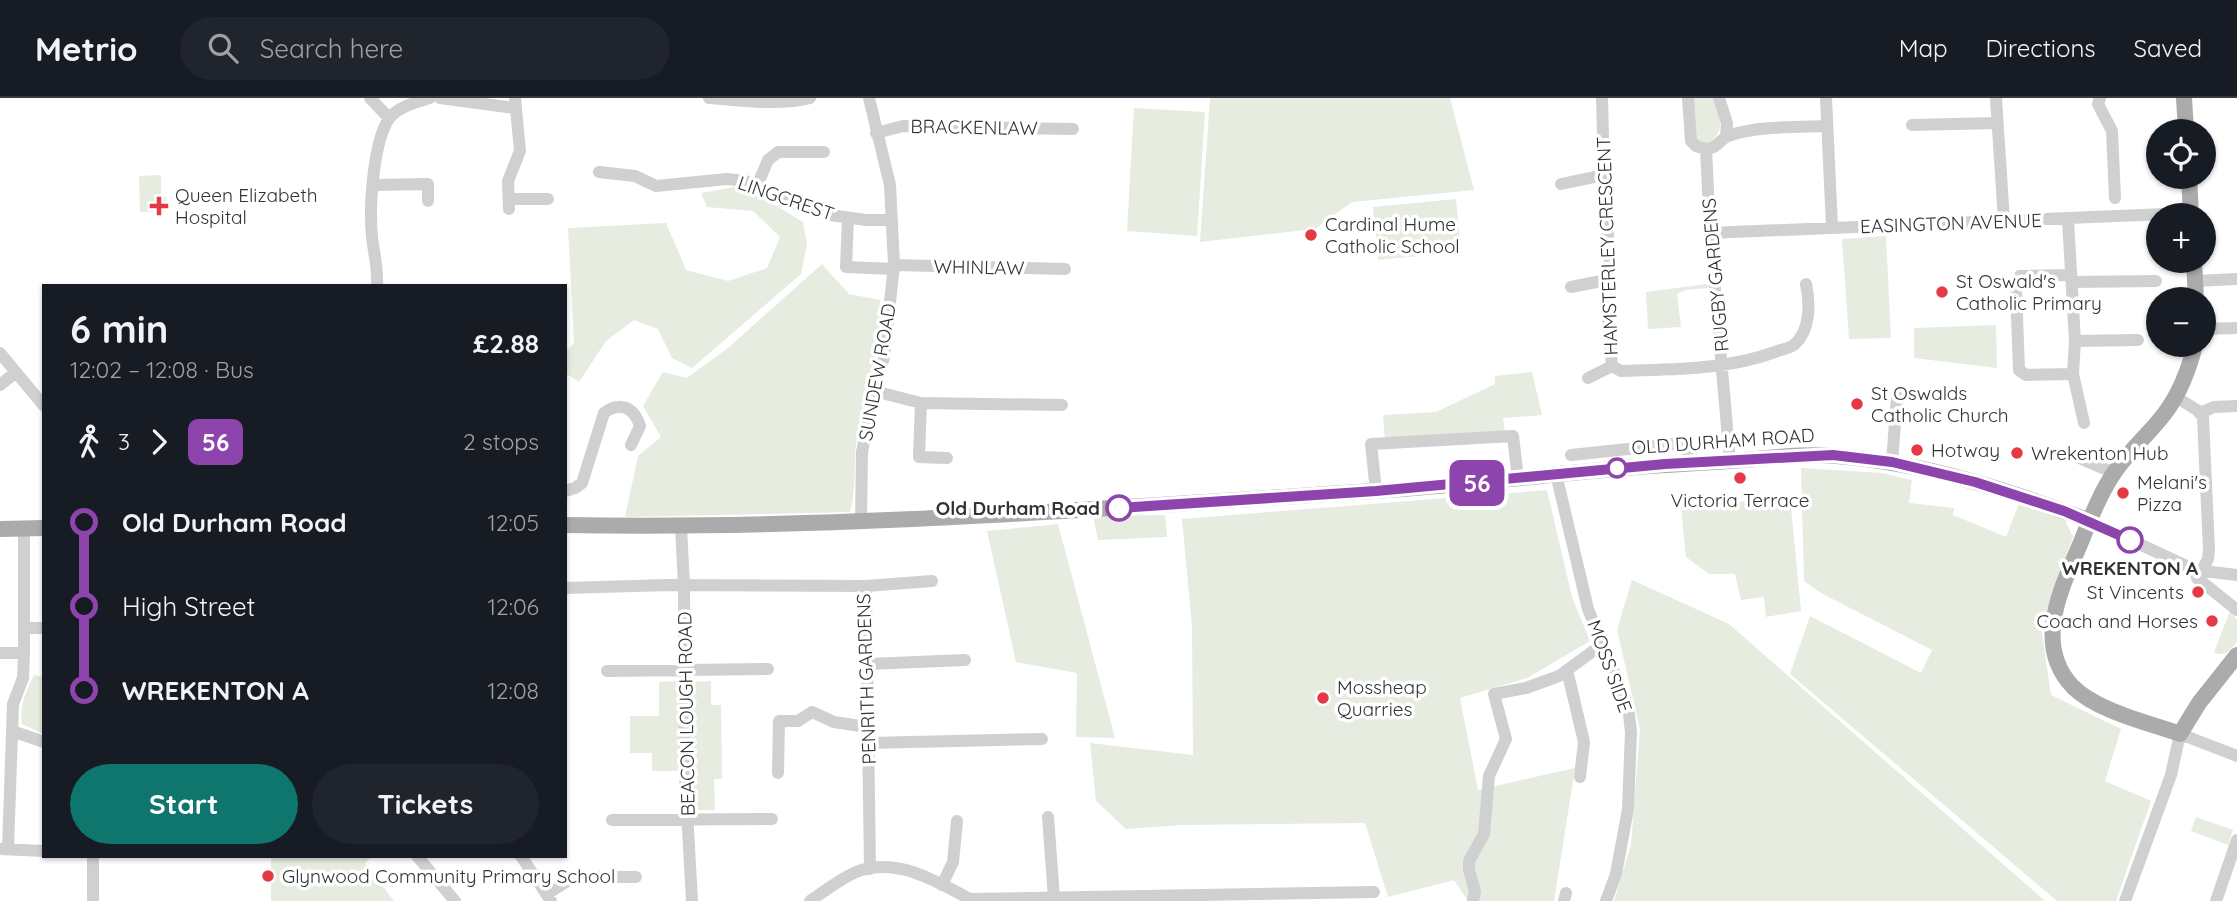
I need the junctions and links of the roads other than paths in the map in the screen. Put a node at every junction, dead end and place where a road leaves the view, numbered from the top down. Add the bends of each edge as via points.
1 (370, 98) edge
2 (430, 98) edge
3 (440, 98) edge
4 (709, 98) edge
5 (810, 98) edge
6 (869, 98) edge
7 (1602, 98) edge
8 (1688, 98) edge
9 (1719, 98) edge
10 (1826, 98) edge
11 (1996, 98) edge
12 (2100, 98) edge
13 (2184, 98) edge
14 (760, 99) edge
15 (515, 103) edge
16 (389, 118) junction
17 (2185, 119) edge
18 (1997, 123) junction
19 (1912, 125) dead end
20 (1828, 127) junction
21 (1073, 129) dead end
22 (876, 133) junction
23 (1726, 137) junction
24 (1706, 149) junction
25 (824, 152) dead end
26 (600, 172) dead end
27 (1604, 175) junction
28 (1561, 184) dead end
29 (373, 185) junction
30 (757, 186) junction
31 (2115, 198) dead end
32 (548, 199) dead end
33 (428, 201) dead end
34 (2146, 216) edge
35 (848, 218) junction
36 (891, 220) junction
37 (2068, 220) junction
38 (2004, 221) junction
39 (1832, 227) junction
40 (1710, 233) junction
41 (894, 267) junction
42 (1065, 269) dead end
43 (2195, 273) edge
44 (2071, 278) junction
45 (2237, 279) edge
46 (1606, 280) junction
47 (2156, 281) dead end
48 (2195, 281) junction
49 (377, 284) edge
50 (1806, 284) dead end
51 (1571, 287) dead end
52 (2195, 287) edge
53 (2237, 328) edge
54 (2216, 329) edge
55 (2075, 341) junction
56 (2138, 341) dead end
57 (0, 353) edge
58 (2192, 357) edge
59 (1723, 365) junction
60 (1612, 366) junction
61 (16, 372) junction
62 (2073, 374) junction
63 (1588, 378) dead end
64 (0, 385) edge
65 (874, 391) junction
66 (1897, 397) dead end
67 (2176, 397) junction
68 (42, 403) edge
69 (921, 403) junction
70 (1062, 405) dead end
71 (2237, 406) edge
72 (2200, 413) junction
73 (2084, 423) dead end
74 (631, 445) dead end
75 (1571, 455) dead end
76 (2075, 456) dead end
77 (947, 458) dead end
78 (1730, 461) junction
79 (1892, 462) junction
80 (1689, 463) junction
81 (2114, 473) junction
82 (1556, 474) junction
83 (1518, 479) junction
84 (567, 490) edge
85 (1376, 491) junction
86 (2090, 521) junction
87 (861, 522) junction
88 (567, 526) edge
89 (681, 527) junction
90 (42, 528) edge
91 (0, 529) edge
92 (24, 529) junction
93 (2198, 570) junction
94 (2237, 575) edge
95 (932, 581) dead end
96 (684, 585) junction
97 (866, 586) junction
98 (567, 588) edge
99 (2237, 610) edge
100 (25, 628) junction
101 (42, 628) edge
102 (1604, 643) junction
103 (0, 653) edge
104 (24, 653) junction
105 (2237, 655) edge
106 (965, 660) dead end
107 (868, 664) junction
108 (768, 670) dead end
109 (1567, 670) junction
110 (607, 671) dead end
111 (685, 671) junction
112 (867, 727) junction
113 (12, 731) junction
114 (2180, 734) junction
115 (1042, 739) dead end
116 (42, 741) edge
117 (869, 743) junction
118 (2237, 756) edge
119 (778, 773) dead end
120 (1580, 777) dead end
121 (1048, 817) dead end
122 (688, 819) junction
123 (772, 819) dead end
124 (612, 820) dead end
125 (957, 821) dead end
126 (2237, 840) edge
127 (4, 849) edge
128 (42, 850) edge
129 (93, 858) edge
130 (419, 858) edge
131 (522, 858) edge
132 (870, 869) junction
133 (636, 877) dead end
134 (942, 885) junction
135 (1374, 892) dead end
136 (549, 897) edge
137 (1054, 898) junction
138 (1182, 898) edge
139 (2218, 900) edge
140 (93, 901) edge
141 (455, 901) edge
142 (692, 901) edge
143 (810, 901) edge
144 (1473, 901) edge
145 (1606, 901) edge
146 (2125, 901) edge

1 - 16 street
2 - 16 street
3 - 15 street
4 - 14 street
5 - 14 street
6 - 22 street, SUNDEW ROAD
7 - 27 street, HAMSTERLEY CRESCENT
8 - 24 street, RUGBY GARDENS via 1691,141
9 - 23 street
10 - 20 street
11 - 18 street
12 - 31 street via 2098,104 2112,131
13 - 17 main road
15 - 32 street via 520,151 508,181 509,204
16 - 29 street via 377,149
18 - 19 street
18 - 38 street
20 - 23 street via 1778,128
20 - 39 street
21 - 22 street, BRACKENLAW via 903,125
22 - 36 street, SUNDEW ROAD via 890,185
23 - 24 street
24 - 40 street, RUGBY GARDENS
25 - 30 street via 778,152 768,160
26 - 30 street, LINGCREST via 635,176 656,186 727,179
27 - 28 street
27 - 46 street, HAMSTERLEY CRESCENT via 1610,264
29 - 33 street via 428,184
29 - 49 street
30 - 35 street, LINGCREST via 807,209
34 - 37 street, EASINGTON AVENUE
35 - 36 street, LINGCREST
35 - 41 street, WHINLAW via 846,267
36 - 41 street, SUNDEW ROAD
37 - 38 street, EASINGTON AVENUE
37 - 44 street
38 - 39 street, EASINGTON AVENUE
39 - 40 street, EASINGTON AVENUE
40 - 59 street, RUGBY GARDENS
41 - 42 street, WHINLAW
41 - 65 street, SUNDEW ROAD via 884,357
43 - 48 main road
44 - 47 street
44 - 55 street
44 - 62 street via 2021,276 2016,289 2019,370 2026,375
45 - 48 street
46 - 51 street
46 - 60 street, HAMSTERLEY CRESCENT
48 - 52 main road
50 - 59 street, HAMSTERLEY CRESCENT via 1809,312 1794,345 1747,362
53 - 54 street
55 - 56 street
55 - 62 street
57 - 61 street
58 - 67 main road
59 - 60 street, HAMSTERLEY CRESCENT via 1621,371
59 - 78 street, RUGBY GARDENS
60 - 63 street
61 - 64 street
61 - 68 street
62 - 73 street
65 - 69 street
65 - 87 street, SUNDEW ROAD via 863,452
66 - 79 street
67 - 72 street
67 - 81 main road
69 - 70 street
69 - 77 street via 919,457
71 - 72 street
72 - 93 street via 2209,550
74 - 84 street via 640,425 638,418 627,408 612,407 604,413 582,483
75 - 80 street via 1675,444 1687,450
76 - 81 street
78 - 79 main road, OLD DURHAM ROAD via 1833,455
78 - 80 main road, OLD DURHAM ROAD
79 - 86 main road, OLD DURHAM ROAD via 2003,490
80 - 82 main road, OLD DURHAM ROAD
81 - 86 main road
82 - 83 main road, OLD DURHAM ROAD
82 - 102 street, MOSS SIDE via 1588,609
83 - 85 main road, OLD DURHAM ROAD
83 - 85 street via 1513,436 1371,444
85 - 87 main road, OLD DURHAM ROAD
86 - 93 street
86 - 114 main road via 2054,613 2054,650 2062,672 2095,701
87 - 89 main road, OLD DURHAM ROAD
88 - 89 main road, OLD DURHAM ROAD
89 - 96 street, BEACON LOUGH ROAD
90 - 92 main road
91 - 92 main road
92 - 100 street
93 - 94 street
93 - 99 street via 2197,579
95 - 97 street
96 - 97 street, PENRITH GARDENS
96 - 98 street, PENRITH GARDENS
96 - 111 street, BEACON LOUGH ROAD
97 - 107 street, PENRITH GARDENS
100 - 101 street
100 - 104 street
102 - 109 street
102 - 145 street, MOSS SIDE via 1628,706 1631,732 1628,809
103 - 104 street
104 - 113 street
105 - 114 main road
106 - 107 street
107 - 112 street, PENRITH GARDENS
108 - 111 street
109 - 120 street via 1584,742
109 - 144 street via 1526,688 1494,694 1506,739 1489,776 1484,834 1469,861
110 - 111 street
111 - 122 street, BEACON LOUGH ROAD
112 - 117 street, PENRITH GARDENS
112 - 119 street via 834,722 811,712 798,721 779,721
113 - 116 street
113 - 127 street
114 - 118 street
114 - 146 street via 2171,775
115 - 117 street
117 - 132 street, PENRITH GARDENS
121 - 137 street
122 - 123 street
122 - 124 street
122 - 142 street, BEACON LOUGH ROAD
125 - 134 street via 953,862
126 - 139 street
127 - 128 street
129 - 140 street
130 - 141 street
131 - 136 street
132 - 134 street via 908,870
132 - 143 street via 841,880
133 - 136 street via 574,877
134 - 137 street via 970,899
135 - 138 street
137 - 138 street

